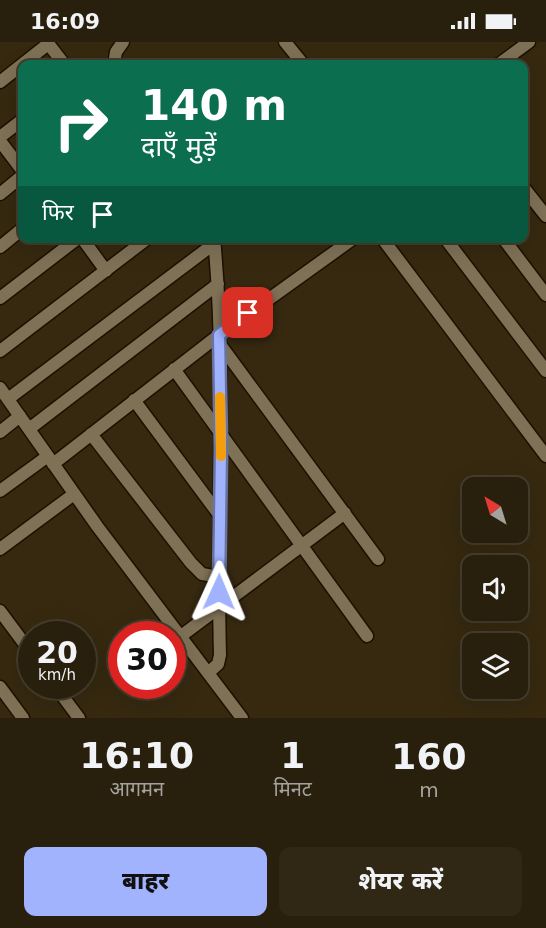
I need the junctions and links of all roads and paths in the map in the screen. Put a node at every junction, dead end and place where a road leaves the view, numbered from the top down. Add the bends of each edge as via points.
1 (123, 42) edge
2 (285, 42) edge
3 (530, 42) edge
4 (47, 43) edge
5 (26, 60) edge
6 (61, 60) edge
7 (115, 60) edge
8 (300, 60) edge
9 (505, 60) edge
10 (18, 66) edge
11 (0, 81) edge
12 (18, 123) edge
13 (0, 139) edge
14 (18, 164) edge
15 (18, 179) edge
16 (528, 193) edge
17 (0, 194) edge
18 (546, 216) edge
19 (18, 232) edge
20 (73, 243) edge
21 (84, 243) edge
22 (142, 243) edge
23 (212, 243) edge
24 (215, 243) edge
25 (347, 243) edge
26 (386, 243) edge
27 (449, 243) edge
28 (507, 243) edge
29 (0, 247) edge
30 (106, 271) junction
31 (218, 284) junction
32 (546, 295) edge
33 (0, 298) edge
34 (219, 339) junction
35 (0, 351) edge
36 (174, 369) junction
37 (546, 371) edge
38 (0, 388) edge
39 (8, 399) junction
40 (134, 400) junction
41 (20, 416) junction
42 (29, 429) junction
43 (0, 432) edge
44 (91, 434) junction
45 (221, 434) junction
46 (546, 456) edge
47 (50, 460) junction
48 (0, 491) edge
49 (74, 494) junction
50 (345, 513) junction
51 (220, 516) junction
52 (302, 544) junction
53 (0, 549) edge
54 (378, 559) dead end
55 (219, 577) junction
56 (219, 607) junction
57 (0, 610) edge
58 (169, 621) edge
59 (186, 632) edge
60 (18, 635) edge
61 (367, 636) dead end
62 (186, 644) edge
63 (208, 673) junction
64 (0, 687) edge
65 (65, 699) edge
66 (23, 718) edge
67 (79, 718) edge
68 (242, 718) edge

1 - 7 street
2 - 8 street
3 - 9 street
4 - 5 street
4 - 6 street
10 - 11 street
12 - 13 street
13 - 14 street
15 - 17 street
16 - 18 street
19 - 29 street
20 - 33 street
21 - 30 street
22 - 30 street
23 - 39 street
24 - 31 street
25 - 34 street
26 - 46 street
27 - 37 street
28 - 32 street
30 - 35 street
31 - 34 street
31 - 42 street
34 - 36 street
34 - 45 street
34 - 50 street
36 - 40 street
36 - 45 street
38 - 39 street
39 - 41 street
40 - 44 street
40 - 51 street
41 - 42 street
41 - 43 street
42 - 47 street
44 - 47 street
44 - 55 street via 190,563 202,574
45 - 51 street
45 - 52 street
47 - 48 street
47 - 49 street
49 - 53 street
49 - 58 street
50 - 52 street
50 - 54 street
51 - 55 street
52 - 56 street
52 - 61 street
55 - 56 street
56 - 59 street
56 - 63 street via 219,660
57 - 60 street
62 - 63 street
63 - 68 street
64 - 66 street
65 - 67 street

